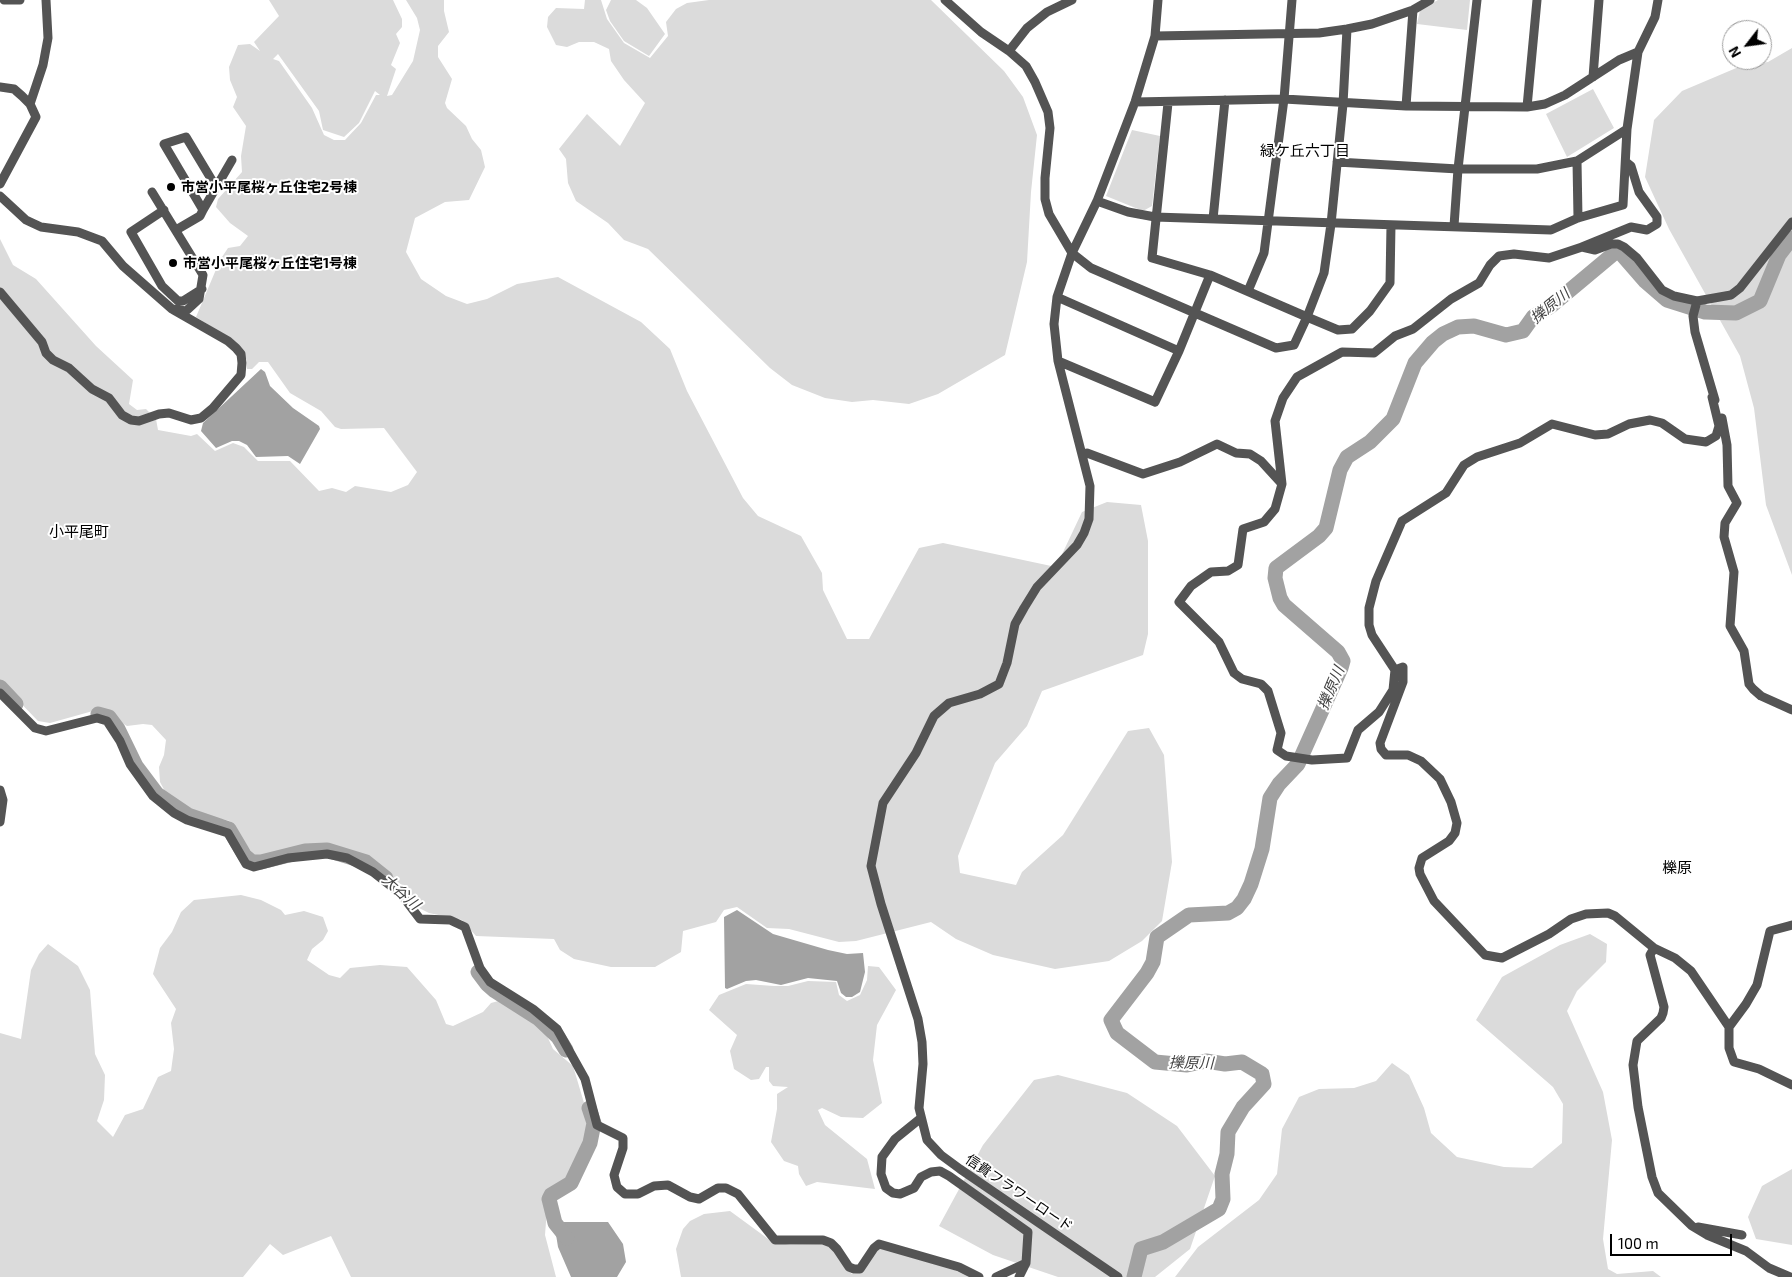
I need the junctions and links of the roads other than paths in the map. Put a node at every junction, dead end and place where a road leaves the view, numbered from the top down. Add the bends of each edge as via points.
1 (4, 0) edge
2 (20, 0) edge
3 (46, 0) edge
4 (945, 0) edge
5 (1072, 0) edge
6 (1158, 0) edge
7 (1292, 0) edge
8 (1430, 0) edge
9 (1477, 0) edge
10 (1538, 0) edge
11 (1599, 0) edge
12 (1658, 0) edge
13 (1412, 10) junction
14 (1347, 29) junction
15 (1289, 33) junction
16 (1155, 36) junction
17 (1009, 51) junction
18 (1638, 52) junction
19 (1592, 77) junction
20 (0, 86) edge
21 (1284, 98) junction
22 (1225, 100) junction
23 (1135, 102) junction
24 (1168, 103) junction
25 (30, 104) junction
26 (1343, 104) junction
27 (1406, 106) junction
28 (1465, 106) junction
29 (1527, 108) junction
30 (1627, 129) junction
31 (232, 160) dead end
32 (1577, 161) junction
33 (1626, 161) junction
34 (1338, 162) junction
35 (1458, 169) junction
36 (0, 184) edge
37 (216, 187) junction
38 (152, 192) dead end
39 (0, 196) edge
40 (1097, 201) junction
41 (164, 210) junction
42 (203, 210) junction
43 (1155, 217) junction
44 (1578, 218) junction
45 (1213, 219) junction
46 (1269, 219) junction
47 (1792, 222) edge
48 (1331, 224) junction
49 (1391, 225) junction
50 (1454, 226) junction
51 (176, 230) junction
52 (1582, 247) junction
53 (1072, 253) junction
54 (1210, 275) junction
55 (202, 289) junction
56 (1248, 291) junction
57 (0, 292) edge
58 (1057, 297) junction
59 (1695, 307) junction
60 (172, 309) junction
61 (1194, 311) junction
62 (1307, 317) junction
63 (1179, 351) junction
64 (1058, 361) junction
65 (1712, 397) junction
66 (1084, 454) junction
67 (1282, 484) junction
68 (1395, 670) junction
69 (0, 693) edge
70 (1792, 710) edge
71 (0, 790) edge
72 (0, 822) edge
73 (1792, 925) edge
74 (1654, 948) junction
75 (1729, 1027) junction
76 (1792, 1085) edge
77 (920, 1118) junction
78 (1692, 1226) junction
79 (1742, 1235) dead end
80 (1026, 1263) junction
81 (979, 1277) edge
82 (996, 1277) edge
83 (1018, 1277) edge
84 (1118, 1277) edge
85 (1790, 1277) edge

1 - 2 street
3 - 25 street via 48,38
4 - 17 street via 981,32
5 - 17 street via 1027,28
6 - 16 street, 信貴フラワーロード
7 - 15 street
8 - 13 street
9 - 28 street
10 - 29 street
11 - 19 street
12 - 18 street via 1655,17
13 - 14 street
13 - 27 street
14 - 15 street
14 - 26 street
15 - 16 street
15 - 21 street
16 - 23 street, 信貴フラワーロード
17 - 53 street via 1026,66 1048,112 1050,128 1045,200 1053,224
18 - 19 street
18 - 30 street
19 - 29 street via 1565,95
20 - 25 street via 14,89
21 - 22 street
21 - 26 street
21 - 46 street
22 - 24 street
22 - 45 street
23 - 24 street
23 - 40 street, 信貴フラワーロード
24 - 43 street
25 - 36 street via 36,118
26 - 27 street
26 - 34 street
27 - 28 street
28 - 29 street
28 - 35 street
30 - 32 street
30 - 33 street
31 - 37 street
32 - 35 street via 1537,170
32 - 44 street
33 - 44 street via 1623,205
33 - 52 street via 1657,224 1647,230 1631,227
34 - 35 street
34 - 48 street
35 - 50 street
37 - 42 street
37 - 42 street via 186,136 164,144
38 - 41 street
39 - 60 street via 26,220 41,227 78,232 102,240 123,266
40 - 43 street
40 - 53 street, 信貴フラワーロード
41 - 51 street
41 - 55 street via 131,232 162,286 178,300 183,301
42 - 51 street via 200,216
43 - 45 street
43 - 54 street via 1152,258
44 - 50 street via 1551,230
45 - 46 street
46 - 48 street
46 - 56 street via 1264,254
47 - 59 street via 1740,288
48 - 49 street
48 - 62 street via 1324,273
49 - 50 street
49 - 62 street via 1390,283 1370,311 1352,329 1338,330
51 - 55 street via 202,275
52 - 59 street via 1595,250 1611,244 1624,246 1662,290
52 - 67 street via 1549,258 1514,254 1499,256 1478,283 1374,353 1342,352 1298,377 1283,398 1276,421
53 - 58 street, 信貴フラワーロード
53 - 61 street via 1091,268
54 - 56 street
54 - 61 street
55 - 60 street via 192,308 186,311
56 - 62 street
57 - 60 street via 53,360 109,398 122,415 139,421 169,413 190,420 201,418 241,375 241,354 236,348
58 - 63 street
58 - 64 street, 信貴フラワーロード via 1054,324
59 - 65 street via 1695,332
61 - 62 street via 1276,348 1294,345
61 - 63 street
63 - 64 street via 1155,402
64 - 66 street, 信貴フラワーロード
65 - 68 street via 1719,426 1716,436 1706,442 1685,439 1662,423 1650,420 1595,435 1552,424 1520,443 1464,465 1446,493 1402,521 1376,580 1369,608 1369,625
65 - 70 street via 1720,408 1728,445 1728,486 1737,503 1725,523 1724,537 1734,572 1730,626 1744,651 1752,689
66 - 67 street via 1143,474 1180,462 1217,444 1236,453 1250,454
66 - 77 street, 信貴フラワーロード via 1090,486 1084,534 1077,546 1037,587 1024,608 1012,636 1004,676 992,689 958,699 934,716 916,753 883,803 871,866 880,904 918,1019 922,1042
67 - 68 street via 1269,518 1243,529 1238,565 1228,571 1211,572 1191,586 1179,602 1219,642 1234,673 1242,679 1261,684 1268,691 1281,733 1278,750 1286,756 1312,760 1347,758 1358,730 1379,712 1393,690
68 - 74 street via 1403,667 1403,682 1380,743 1381,749 1386,755 1408,755 1421,761 1440,779 1451,802 1455,833 1449,841 1422,858 1419,868 1434,901 1453,924 1485,955 1498,958 1549,934 1571,919 1586,914 1608,913
69 - 81 street via 35,728 46,731 97,718 107,722 130,764 153,796 187,820 228,833 246,864 254,867 288,858 327,854 347,858 373,872 394,889 420,919 450,920 465,927 480,968 490,982 557,1030 585,1079 597,1125 623,1138 614,1176 617,1187 626,1194 638,1194 654,1186 668,1184 699,1200 718,1188 726,1188 744,1200 775,1240 823,1240 838,1248 849,1267 854,1269 860,1269 879,1244 959,1266
71 - 72 street via 3,800
73 - 75 street via 1770,931 1756,985
74 - 75 street via 1675,958 1691,971
74 - 78 street via 1650,955 1664,1007 1661,1018 1637,1041 1633,1065 1638,1107 1658,1192
75 - 76 street via 1729,1048 1734,1062 1759,1069
77 - 80 street via 895,1139 882,1157 881,1174 886,1188 900,1194 914,1188 921,1177 940,1171 1028,1232
77 - 84 street, 信貴フラワーロード via 927,1140 941,1155
78 - 79 street
78 - 85 street via 1746,1251 1769,1268
80 - 82 street
80 - 83 street

